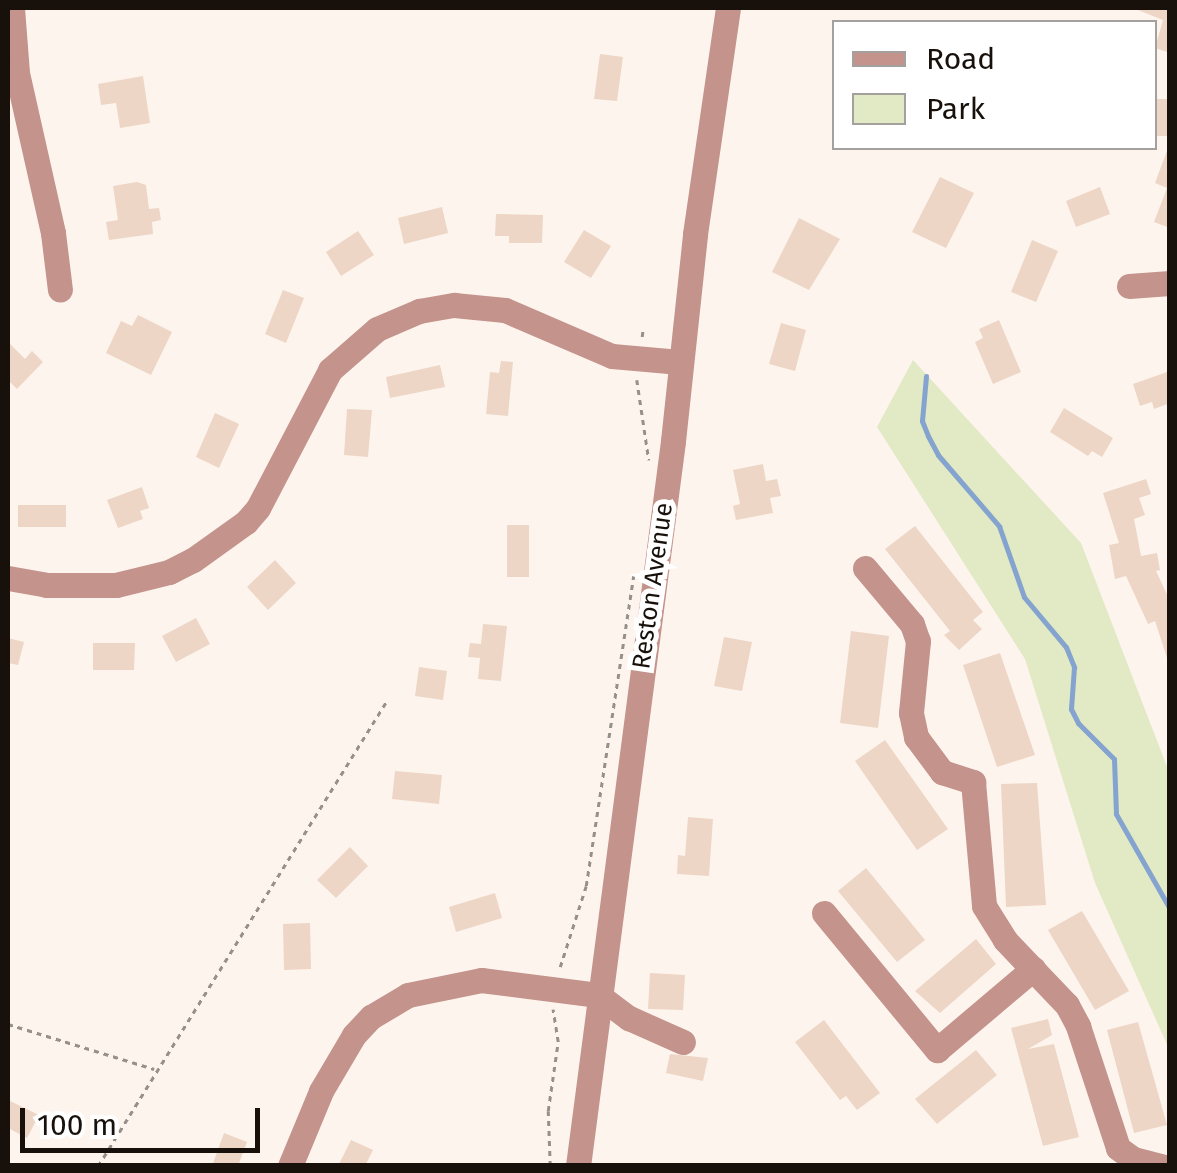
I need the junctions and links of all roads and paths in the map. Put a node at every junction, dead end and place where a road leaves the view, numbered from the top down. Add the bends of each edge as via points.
1 (12, 8) edge
2 (728, 8) edge
3 (1170, 283) edge
4 (1129, 286) dead end
5 (60, 290) dead end
6 (643, 328) dead end
7 (639, 360) junction
8 (680, 362) junction
9 (649, 463) dead end
10 (636, 558) dead end
11 (865, 568) dead end
12 (8, 578) edge
13 (386, 702) dead end
14 (824, 912) dead end
15 (1032, 968) junction
16 (555, 988) junction
17 (598, 995) junction
18 (8, 1024) edge
19 (683, 1042) dead end
20 (156, 1069) junction
21 (98, 1166) edge
22 (290, 1166) edge
23 (550, 1166) edge
24 (578, 1166) edge
25 (1162, 1166) edge

1 - 5 street via 17,73
2 - 8 street, Reston Avenue
3 - 4 street
6 - 7 path
7 - 8 street
7 - 9 path
7 - 12 street via 586,348 505,310 454,305 408,314 377,329 330,370 274,484 222,541 142,581 74,587
8 - 17 street, Reston Avenue
10 - 16 path via 586,886
11 - 15 street via 912,624 920,656 912,726 942,772 973,782 984,906
13 - 20 path
14 - 15 street via 936,1050
15 - 25 street via 1078,1026 1118,1148
16 - 17 street
16 - 22 street via 481,980 436,987 386,1006 342,1054
16 - 23 path
17 - 19 street via 629,1018
17 - 24 street, Reston Avenue
18 - 20 path
20 - 21 path

